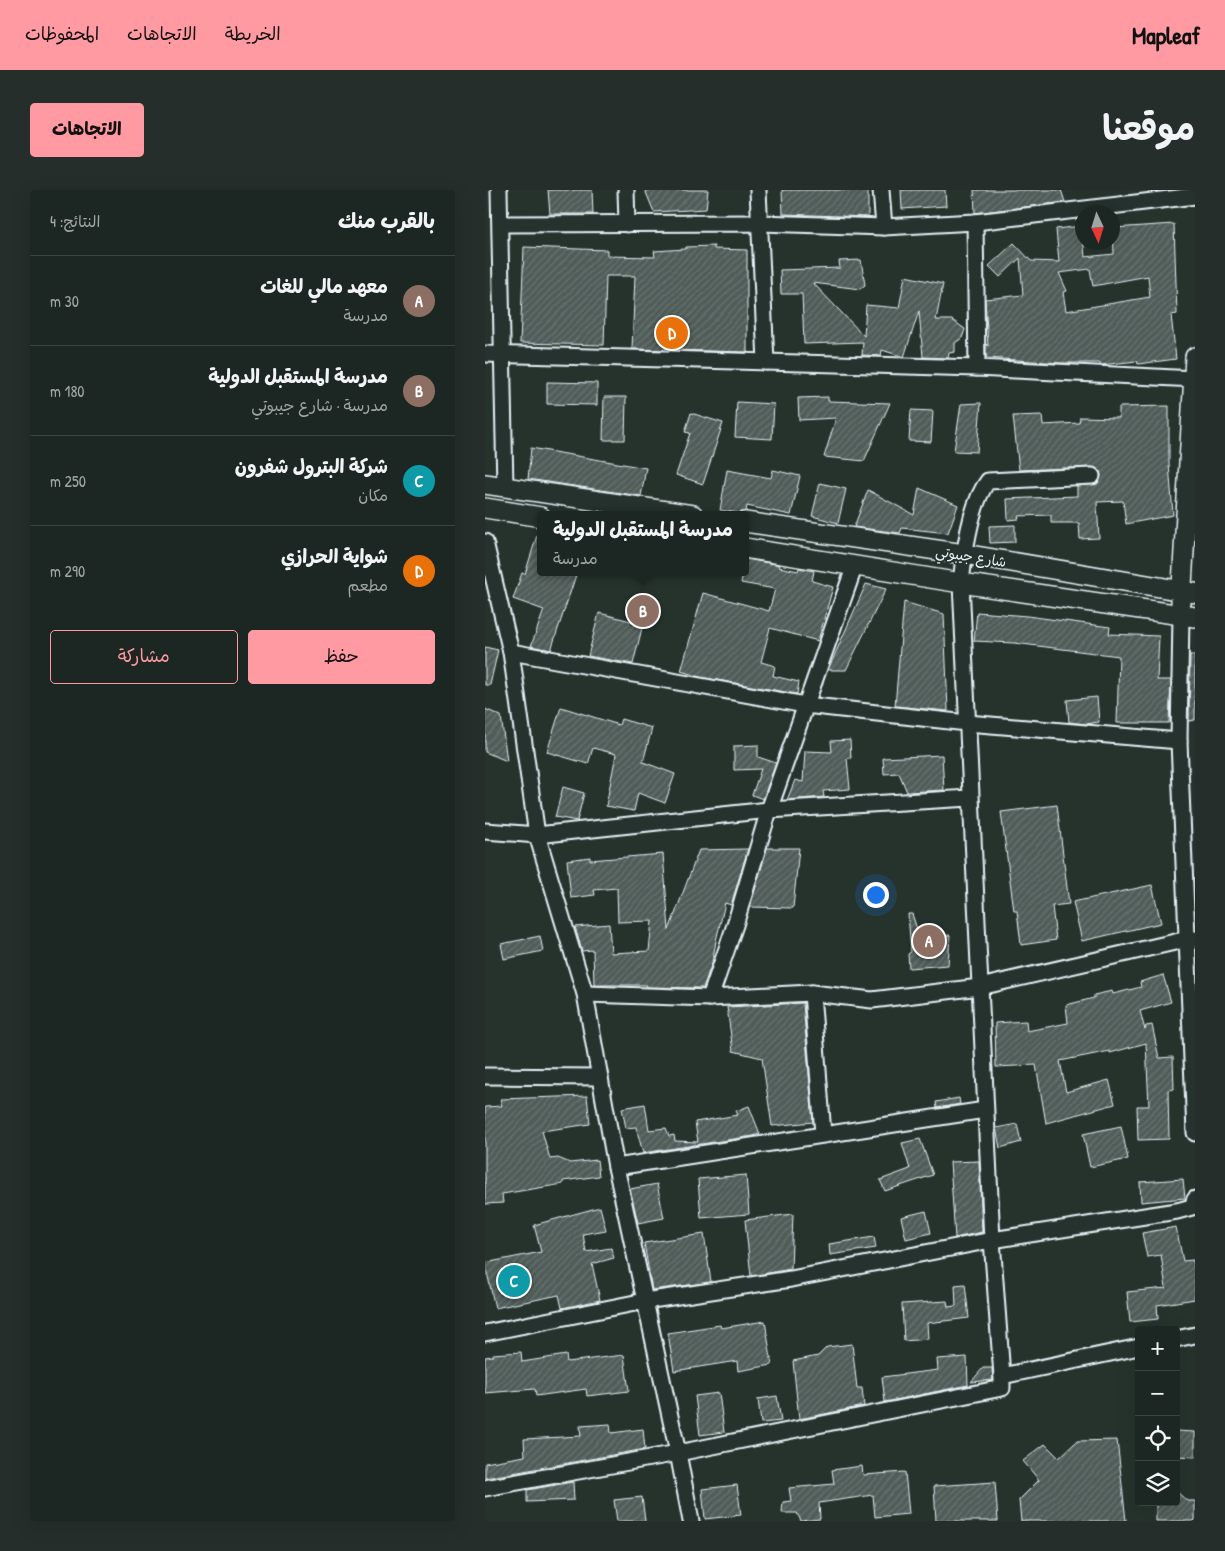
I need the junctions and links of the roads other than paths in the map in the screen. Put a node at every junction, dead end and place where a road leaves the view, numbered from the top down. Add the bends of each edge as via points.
1 (499, 190) edge
2 (626, 190) edge
3 (758, 190) edge
4 (881, 190) edge
5 (1195, 196) edge
6 (975, 222) junction
7 (760, 223) junction
8 (501, 224) junction
9 (627, 224) junction
10 (884, 227) junction
11 (485, 354) edge
12 (503, 354) junction
13 (1195, 357) edge
14 (766, 362) junction
15 (977, 368) junction
16 (1194, 379) edge
17 (1092, 476) dead end
18 (485, 484) edge
19 (505, 488) junction
20 (485, 508) edge
21 (665, 511) edge
22 (537, 516) edge
23 (749, 523) edge
24 (485, 542) edge
25 (749, 549) edge
26 (964, 554) junction
27 (855, 566) junction
28 (961, 583) junction
29 (1188, 592) edge
30 (1188, 616) edge
31 (511, 652) junction
32 (805, 705) junction
33 (967, 723) junction
34 (1179, 741) junction
35 (970, 798) junction
36 (769, 810) junction
37 (485, 831) edge
38 (537, 834) junction
39 (1192, 939) edge
40 (979, 987) junction
41 (812, 993) junction
42 (585, 994) junction
43 (709, 998) junction
44 (485, 1076) edge
45 (600, 1077) junction
46 (985, 1110) junction
47 (1195, 1132) edge
48 (823, 1134) junction
49 (616, 1167) junction
50 (1195, 1199) edge
51 (992, 1240) junction
52 (645, 1301) junction
53 (485, 1333) edge
54 (1195, 1336) edge
55 (1180, 1338) edge
56 (1135, 1348) edge
57 (1002, 1376) junction
58 (678, 1453) junction
59 (485, 1488) edge
60 (691, 1521) edge

1 - 8 street
2 - 9 street
3 - 7 street
4 - 10 street
5 - 6 street
6 - 10 street
6 - 15 street
7 - 9 street
7 - 10 street
7 - 14 street
8 - 9 street
8 - 12 street
11 - 12 street
12 - 14 street
12 - 19 street
13 - 16 street
14 - 15 street
15 - 16 street
16 - 29 street
17 - 26 street via 988,481 981,490
18 - 19 street
19 - 21 street
20 - 22 street
23 - 26 street, شارع جيبوتي
24 - 31 street
25 - 27 street, شارع جيبوتي
26 - 28 street
26 - 29 street, شارع جيبوتي
27 - 28 street, شارع جيبوتي
27 - 32 street
28 - 30 street, شارع جيبوتي
28 - 33 street
29 - 30 street
30 - 34 street
31 - 32 street
31 - 38 street
32 - 33 street
32 - 36 street
33 - 34 street
33 - 35 street
34 - 39 street
35 - 36 street
35 - 40 street
36 - 38 street
36 - 43 street via 735,925
37 - 38 street
38 - 42 street
39 - 40 street
39 - 47 street
40 - 41 street via 872,1000
40 - 46 street
41 - 43 street
41 - 48 street
42 - 43 street
42 - 45 street
44 - 45 street
45 - 49 street
46 - 48 street
46 - 51 street
48 - 49 street
49 - 52 street
50 - 51 street via 1192,1207 1177,1211
51 - 52 street via 791,1279
51 - 57 street
52 - 53 street
52 - 58 street
54 - 55 street
56 - 57 street
57 - 58 street via 1002,1388
58 - 59 street
58 - 60 street

